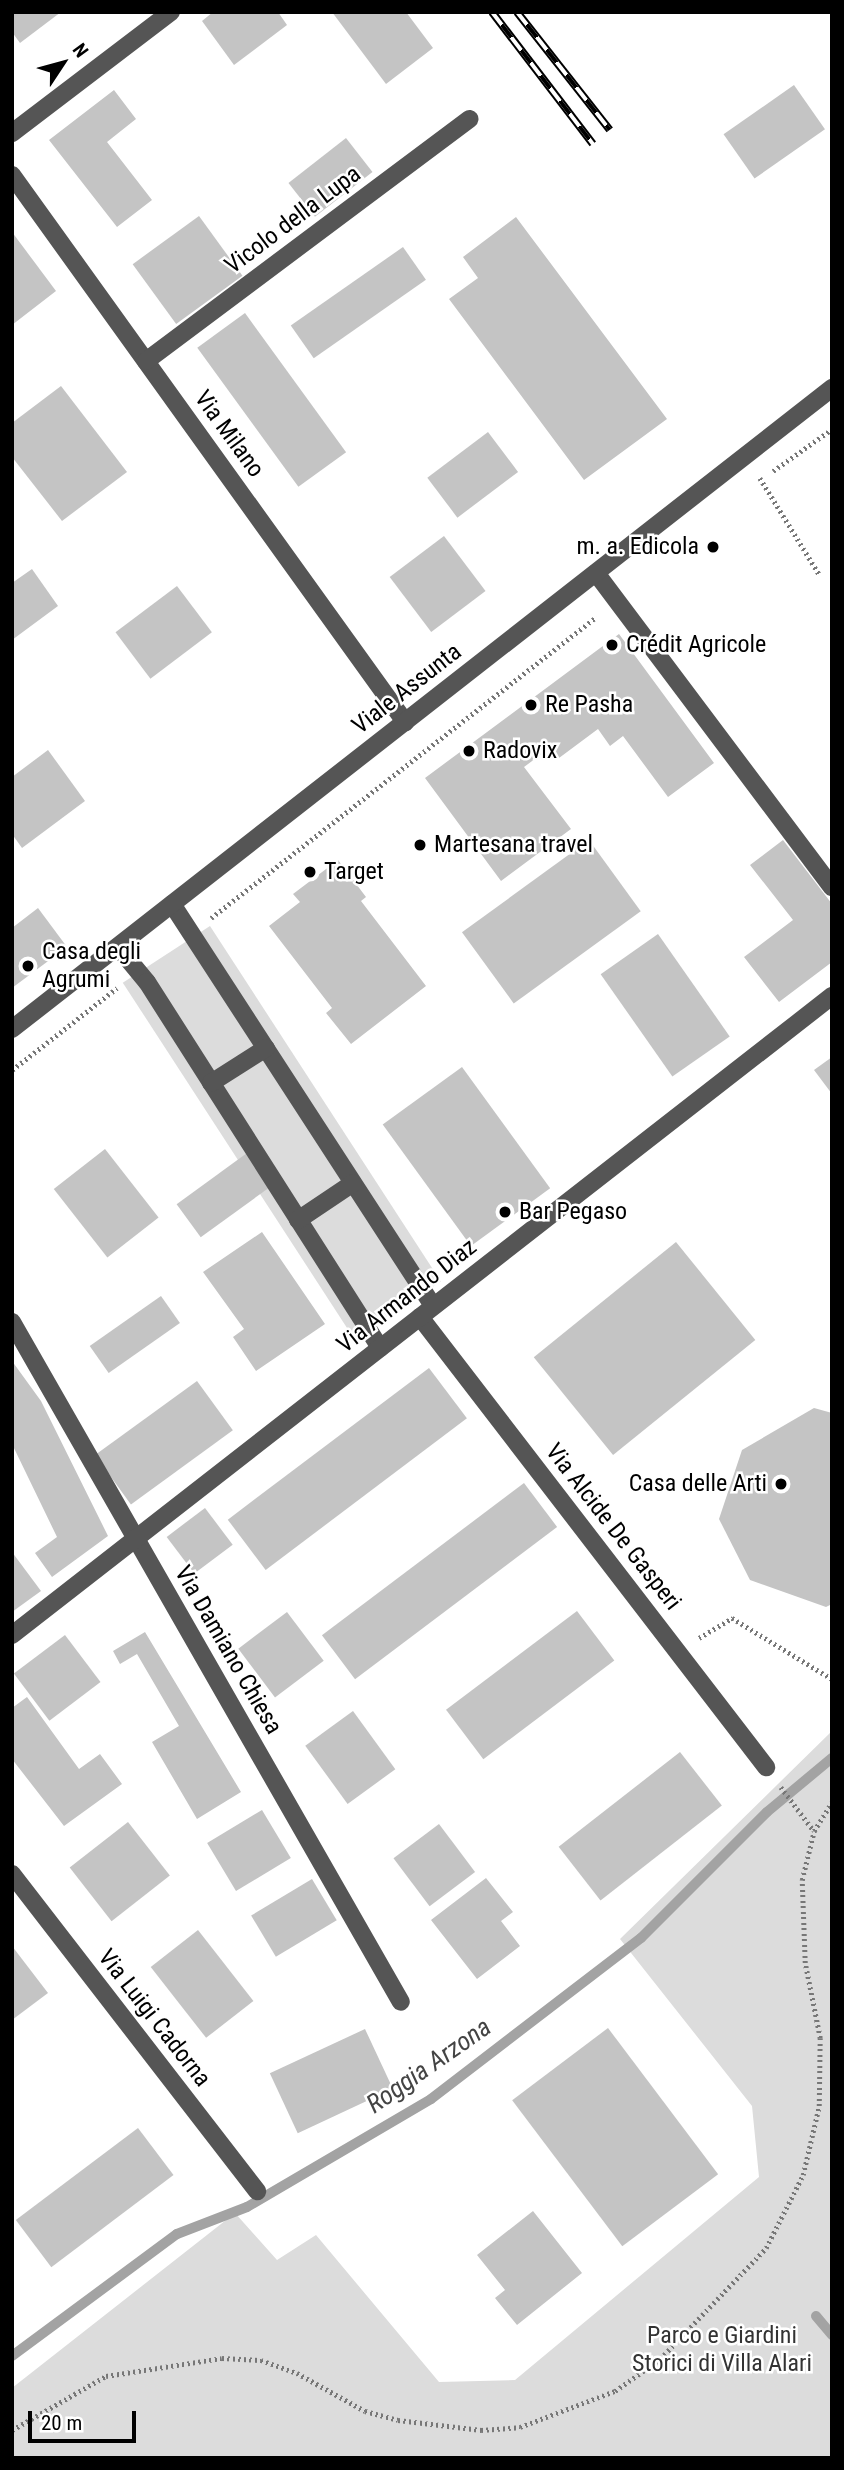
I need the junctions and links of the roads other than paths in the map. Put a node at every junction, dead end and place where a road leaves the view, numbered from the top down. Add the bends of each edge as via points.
1 (171, 12) edge
2 (469, 119) dead end
3 (12, 133) edge
4 (12, 175) edge
5 (146, 361) junction
6 (832, 388) edge
7 (596, 572) junction
8 (405, 722) junction
9 (832, 887) edge
10 (172, 904) junction
11 (118, 947) junction
12 (832, 996) edge
13 (12, 1029) edge
14 (266, 1048) junction
15 (211, 1083) junction
16 (353, 1183) junction
17 (299, 1220) junction
18 (427, 1311) junction
19 (12, 1322) edge
20 (380, 1348) junction
21 (137, 1539) junction
22 (12, 1635) edge
23 (771, 1773) road end
24 (12, 1874) edge
25 (401, 2002) dead end
26 (257, 2191) dead end

1 - 3 street
2 - 5 street, Vicolo della Lupa
4 - 5 street, Via Milano
5 - 8 street, Via Milano
6 - 7 street, Viale Assunta
7 - 8 street, Viale Assunta
7 - 9 street
8 - 10 street, Viale Assunta
10 - 11 street, Viale Assunta
10 - 14 street, Via Alcide De Gasperi
11 - 13 street, Viale Assunta
11 - 15 street via 139,970
12 - 18 street, Via Armando Diaz
14 - 15 street
14 - 16 street, Via Alcide De Gasperi
15 - 17 street
16 - 17 street
16 - 18 street, Via Alcide De Gasperi
17 - 20 street
18 - 20 street, Via Armando Diaz
18 - 23 street, Via Alcide De Gasperi
19 - 21 street, Via Damiano Chiesa
20 - 21 street, Via Armando Diaz
21 - 22 street, Via Armando Diaz
21 - 25 street, Via Damiano Chiesa
24 - 26 street, Via Luigi Cadorna

